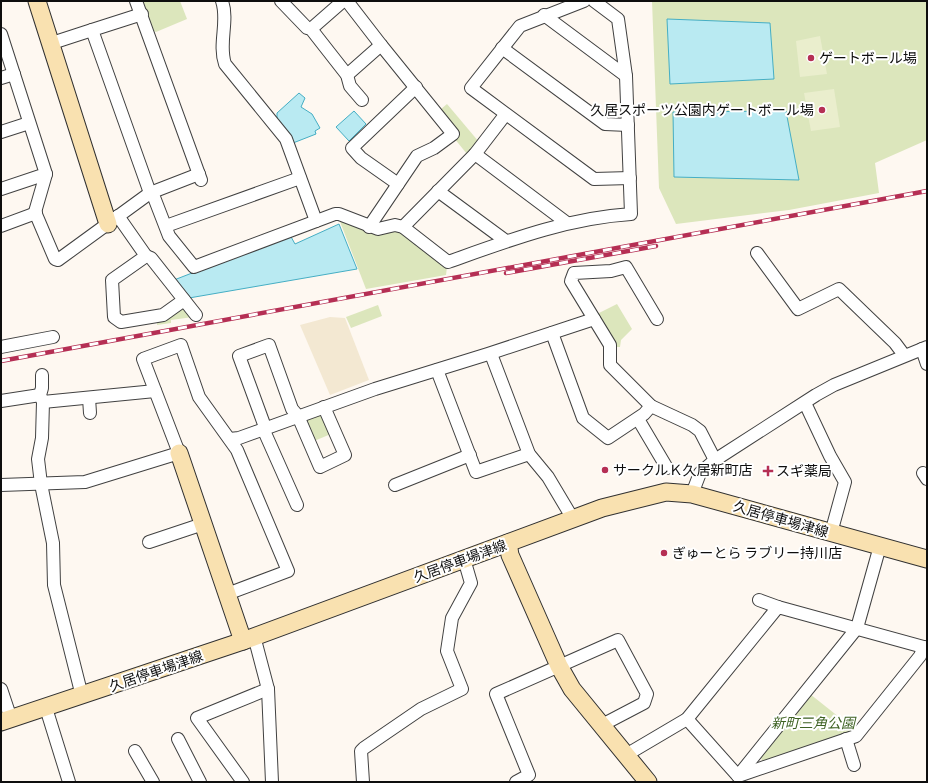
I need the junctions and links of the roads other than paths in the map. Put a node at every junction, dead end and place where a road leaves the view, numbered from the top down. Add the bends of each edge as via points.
1 (37, 1) edge
2 (136, 1) edge
3 (222, 1) edge
4 (281, 1) edge
5 (343, 1) edge
6 (347, 1) edge
7 (592, 1) edge
8 (142, 14) junction
9 (544, 15) junction
10 (311, 29) junction
11 (92, 30) junction
12 (1, 34) edge
13 (49, 44) junction
14 (381, 45) junction
15 (502, 48) junction
16 (14, 74) junction
17 (347, 75) junction
18 (626, 76) junction
19 (1, 78) edge
20 (416, 88) junction
21 (362, 100) dead end
22 (505, 114) junction
23 (29, 123) junction
24 (628, 125) junction
25 (1, 132) edge
26 (475, 154) junction
27 (46, 174) junction
28 (300, 178) junction
29 (630, 178) junction
30 (398, 184) junction
31 (1, 189) edge
32 (438, 191) junction
33 (151, 193) junction
34 (36, 213) junction
35 (113, 220) junction
36 (316, 221) junction
37 (567, 223) junction
38 (1, 226) edge
39 (166, 226) junction
40 (369, 227) junction
41 (403, 227) junction
42 (506, 241) junction
43 (757, 253) dead end
44 (146, 256) junction
45 (184, 300) junction
46 (196, 315) dead end
47 (594, 319) junction
48 (657, 319) dead end
49 (552, 333) junction
50 (53, 337) dead end
51 (1, 347) edge
52 (924, 348) edge
53 (491, 354) junction
54 (904, 355) junction
55 (927, 364) edge
56 (437, 370) junction
57 (42, 375) dead end
58 (155, 391) junction
59 (89, 398) junction
60 (41, 399) junction
61 (1, 401) edge
62 (805, 403) junction
63 (651, 406) junction
64 (324, 407) junction
65 (90, 413) dead end
66 (298, 416) junction
67 (638, 419) junction
68 (265, 427) junction
69 (230, 439) junction
70 (179, 453) junction
71 (529, 454) junction
72 (470, 455) junction
73 (715, 460) junction
74 (666, 468) dead end
75 (41, 484) junction
76 (395, 484) dead end
77 (1, 485) edge
78 (692, 494) junction
79 (297, 505) dead end
80 (573, 519) junction
81 (203, 524) junction
82 (831, 533) junction
83 (149, 542) dead end
84 (508, 543) junction
85 (880, 546) junction
86 (927, 558) edge
87 (464, 559) junction
88 (227, 594) junction
89 (759, 600) dead end
90 (778, 607) junction
91 (857, 628) junction
92 (249, 639) junction
93 (925, 648) edge
94 (559, 666) junction
95 (1, 689) edge
96 (268, 689) junction
97 (82, 696) junction
98 (46, 708) junction
99 (688, 719) junction
100 (6, 721) edge
101 (602, 725) junction
102 (178, 739) dead end
103 (846, 739) junction
104 (135, 751) dead end
105 (626, 754) junction
106 (854, 765) dead end
107 (738, 776) junction
108 (69, 782) edge
109 (153, 782) edge
110 (200, 782) edge
111 (243, 782) edge
112 (272, 782) edge
113 (362, 782) edge
114 (516, 782) edge
115 (648, 782) edge

1 - 13 main road
2 - 8 street
3 - 28 street via 224,64 281,131
4 - 10 street
5 - 10 street
6 - 14 street
7 - 9 street
7 - 18 street via 618,19
8 - 11 street
8 - 33 street via 200,177
9 - 15 street via 520,26
9 - 18 street
10 - 17 street
11 - 13 street
11 - 33 street
12 - 16 street
13 - 35 main road
14 - 17 street
14 - 20 street
15 - 22 street via 471,88
15 - 24 street via 605,124
16 - 19 street
16 - 23 street
17 - 21 street via 350,86
18 - 24 street
20 - 30 street via 453,134 434,148 417,156
20 - 30 street via 352,148 361,158
22 - 26 street
22 - 29 street via 594,179
23 - 25 street
23 - 27 street
24 - 29 street
26 - 32 street
26 - 37 street
27 - 31 street
27 - 34 street
28 - 36 street
28 - 39 street
29 - 37 street via 631,214 601,216
30 - 40 street
32 - 41 street
32 - 42 street
33 - 35 street
33 - 39 street
34 - 35 street via 55,259 58,260
34 - 38 street
35 - 44 street
36 - 39 street via 194,267 169,236
36 - 40 street via 339,214
37 - 42 street
40 - 41 street
41 - 42 street via 448,262
43 - 54 street via 798,309 839,289 895,343
44 - 45 street via 151,258
44 - 45 street via 112,280 114,317 120,322 162,315
45 - 46 street
47 - 48 street via 571,281 574,272 611,271 626,267
47 - 49 street
47 - 63 street via 610,345 610,365
49 - 53 street
49 - 67 street via 584,418 608,438
50 - 51 street
52 - 54 street
52 - 55 street
53 - 56 street
53 - 71 street
54 - 62 street via 834,384
56 - 64 street
56 - 72 street
57 - 60 street
58 - 59 street
58 - 69 street via 143,359 181,345 199,397
58 - 70 street
59 - 60 street
59 - 65 street
60 - 61 street
60 - 75 street via 42,438 38,459
62 - 73 street
62 - 82 street via 845,482
63 - 67 street
63 - 73 street via 700,431
64 - 66 street
64 - 66 street via 345,455 320,466
66 - 68 street
66 - 68 street via 292,408 269,345 239,356
67 - 74 street
68 - 69 street
68 - 79 street via 265,433
69 - 88 street via 288,571
70 - 75 street via 98,479 72,484
70 - 81 main road
71 - 72 street via 476,472
71 - 80 street via 548,477
72 - 76 street
73 - 78 street via 700,473
75 - 77 street
75 - 97 street via 53,544 54,585
78 - 80 main road, 久居停車場津線 via 666,492
78 - 82 main road, 久居停車場津線
80 - 84 main road, 久居停車場津線
81 - 83 street
81 - 88 main road
82 - 85 main road, 久居停車場津線
84 - 87 main road, 久居停車場津線
84 - 94 main road via 510,555
85 - 86 main road, 久居停車場津線
85 - 91 street
87 - 92 main road, 久居停車場津線
87 - 113 street via 471,583 452,618 447,650 462,689 421,710 361,750
88 - 92 main road
89 - 90 street
90 - 91 street
90 - 99 street
91 - 93 street
91 - 107 street
92 - 96 street
92 - 97 main road, 久居停車場津線
93 - 103 street via 856,736
94 - 101 main road via 572,689
94 - 101 street via 618,640 647,694 644,703
94 - 114 street via 496,694 529,775
95 - 100 street
96 - 111 street via 197,718
96 - 112 street
97 - 98 main road, 久居停車場津線
98 - 100 main road, 久居停車場津線
98 - 108 street
99 - 105 street
99 - 107 street
101 - 105 main road
102 - 110 street
103 - 106 street
103 - 107 street
104 - 109 street
105 - 115 main road

